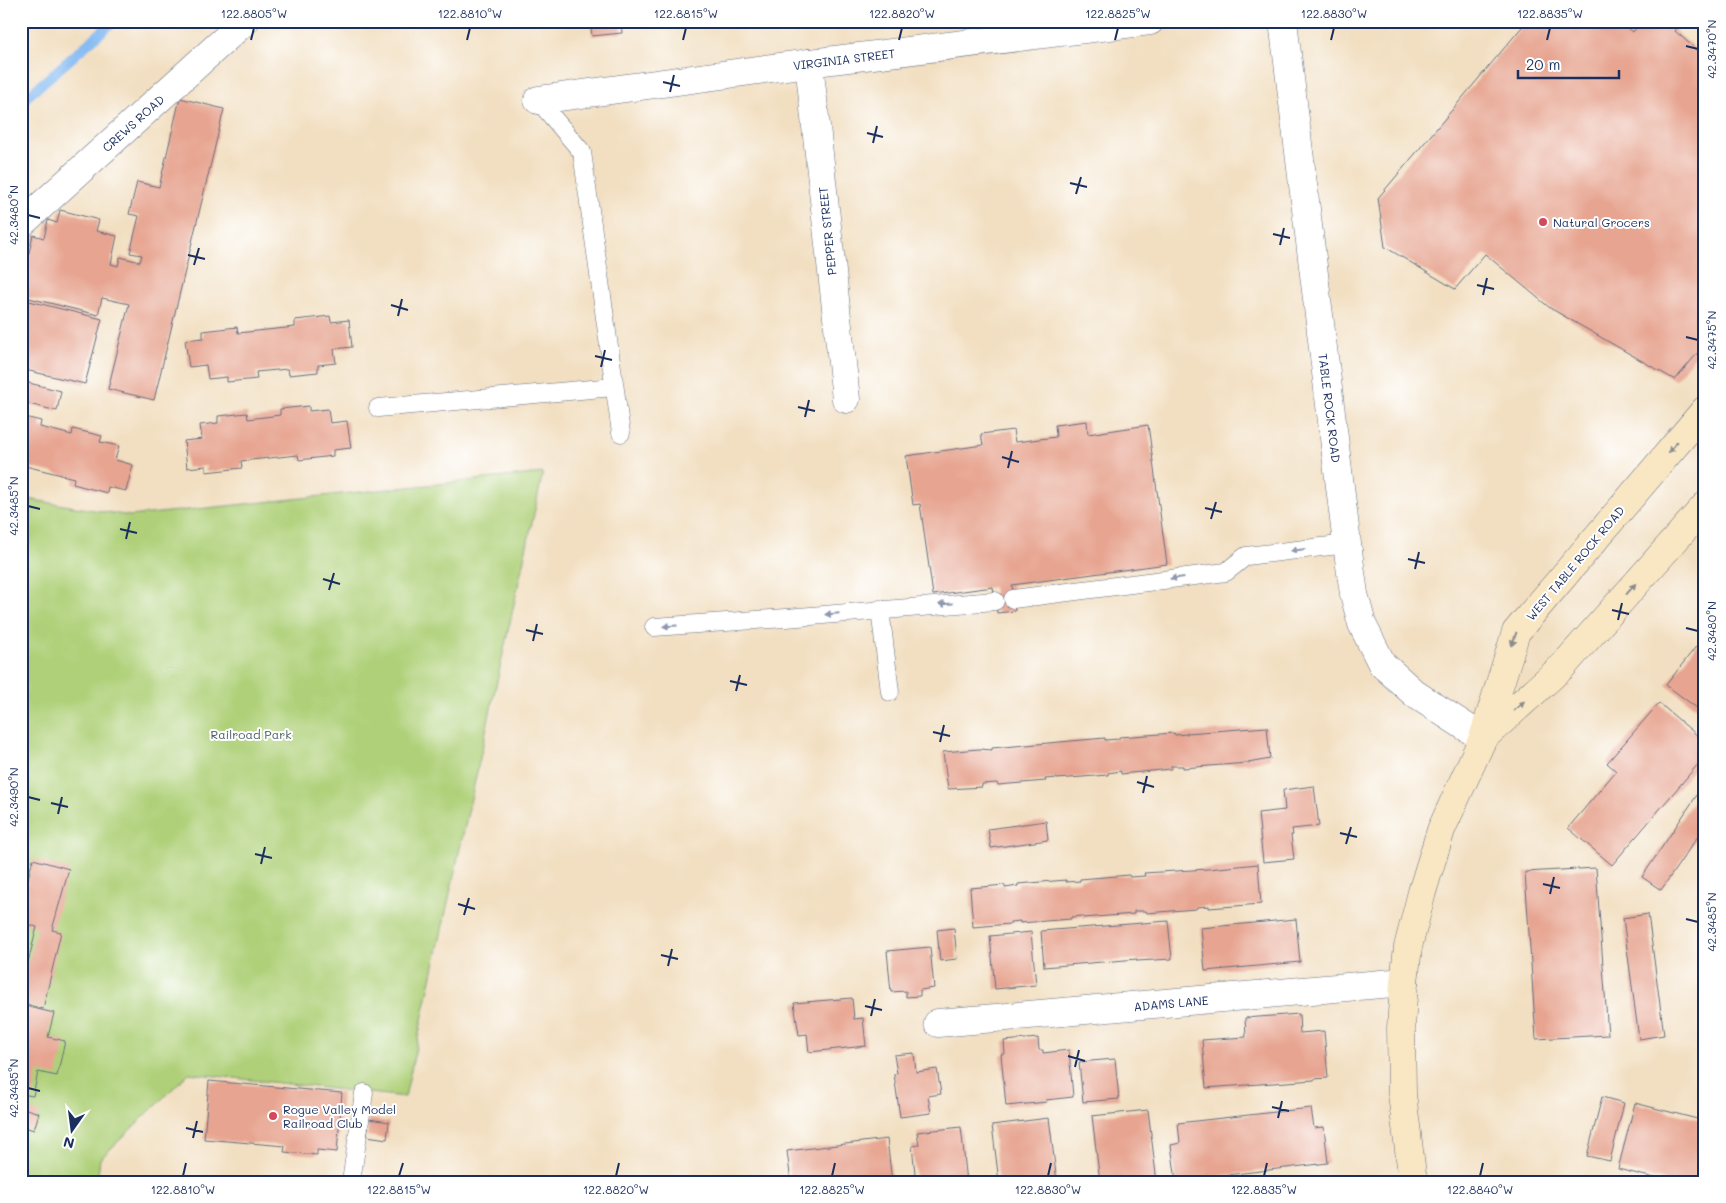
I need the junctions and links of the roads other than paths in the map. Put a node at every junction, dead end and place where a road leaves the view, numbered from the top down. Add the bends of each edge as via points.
1 (245, 21) edge
2 (1150, 21) edge
3 (1283, 21) edge
4 (809, 63) junction
5 (538, 100) joint
6 (21, 224) edge
7 (614, 386) junction
8 (846, 399) dead end
9 (378, 408) dead end
10 (1705, 410) edge
11 (621, 433) dead end
12 (1705, 506) edge
13 (1347, 544) junction
14 (1013, 599) dead end
15 (995, 601) dead end
16 (880, 610) junction
17 (654, 627) dead end
18 (890, 692) dead end
19 (1483, 738) junction
20 (1404, 982) junction
21 (938, 1023) dead end
22 (364, 1093) dead end
23 (351, 1182) edge
24 (1413, 1182) edge

1 - 6 street, CREWS ROAD
2 - 4 street, VIRGINIA STREET
3 - 13 street, TABLE ROCK ROAD
4 - 5 street, VIRGINIA STREET
4 - 8 street, PEPPER STREET
5 - 7 lane via 582,152
7 - 9 lane
7 - 11 lane
10 -> 19 main road, WEST TABLE ROCK ROAD via 1516,632
19 -> 12 main road, WEST TABLE ROCK ROAD via 1563,666
13 -> 14 lane via 1246,556 1226,572
13 - 19 street, TABLE ROCK ROAD via 1362,624 1382,664 1415,694
15 -> 16 lane
16 -> 17 lane
16 - 18 lane
19 - 20 main road, WEST TABLE ROCK ROAD via 1432,857 1408,947
20 - 21 street, ADAMS LANE
20 - 24 main road via 1402,1094
22 - 23 lane

